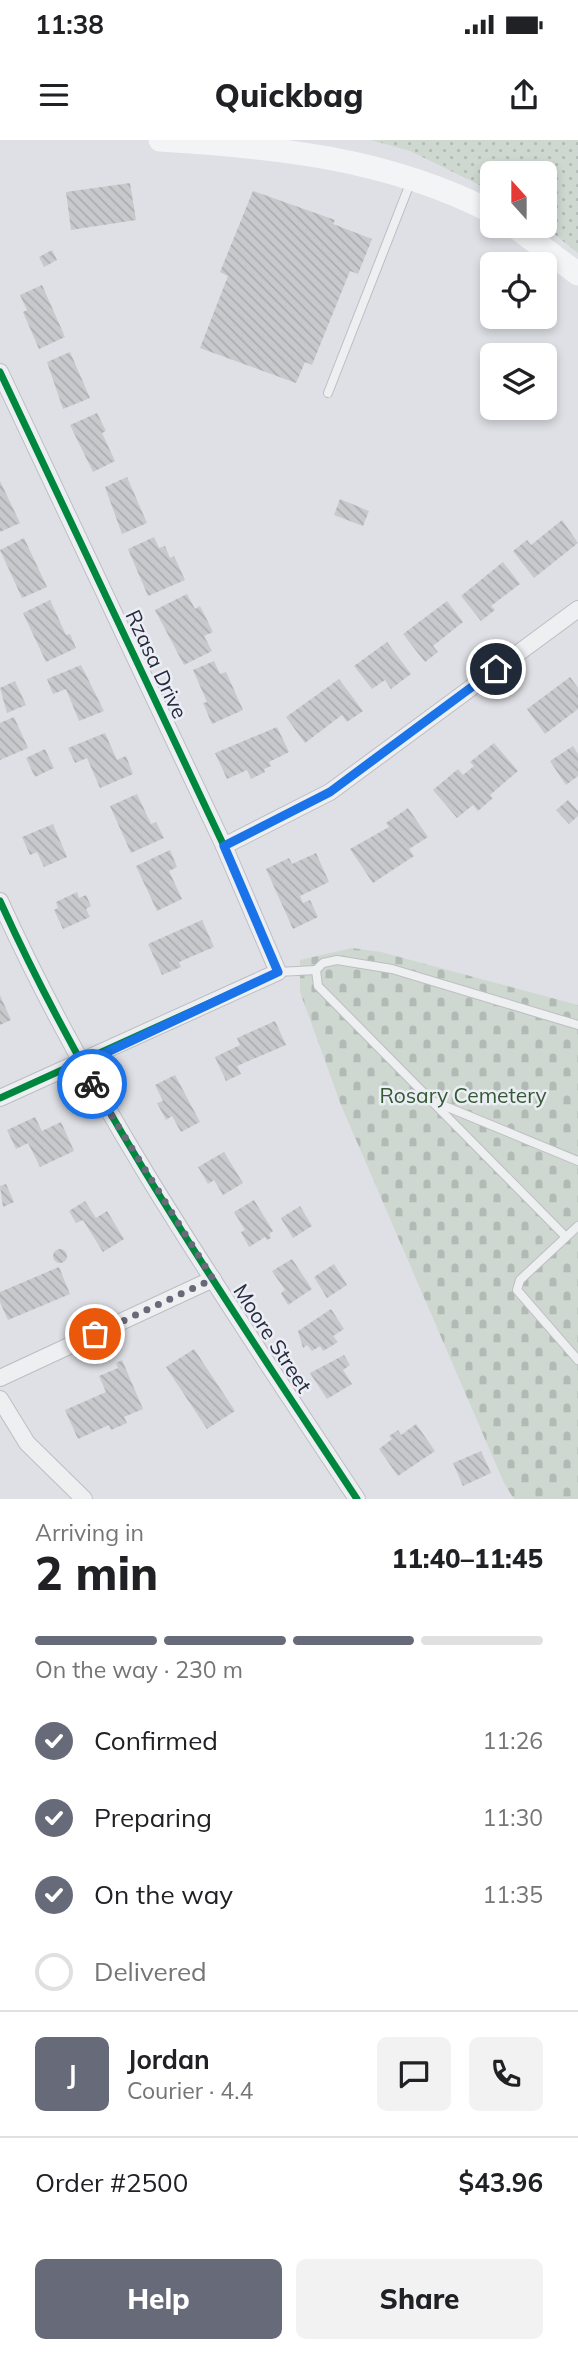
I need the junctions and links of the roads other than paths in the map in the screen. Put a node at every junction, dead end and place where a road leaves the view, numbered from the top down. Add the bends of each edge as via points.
1 (160, 140) edge
2 (173, 140) edge
3 (412, 178) junction
4 (480, 207) edge
5 (530, 238) edge
6 (578, 274) edge
7 (0, 372) edge
8 (328, 393) dead end
9 (578, 609) edge
10 (224, 846) junction
11 (0, 901) edge
12 (316, 970) junction
13 (278, 972) junction
14 (578, 1025) edge
15 (80, 1065) junction
16 (0, 1098) edge
17 (432, 1101) junction
18 (578, 1161) edge
19 (578, 1226) edge
20 (566, 1237) junction
21 (213, 1279) junction
22 (578, 1360) edge
23 (0, 1378) edge
24 (0, 1399) edge
25 (84, 1499) edge
26 (357, 1499) edge

1 - 2 main road
2 - 3 main road via 311,152
3 - 4 main road
3 - 8 lane
5 - 6 main road
7 - 10 street, Rzasa Drive
9 - 10 street via 330,792
10 - 13 street, Rzasa Drive
11 - 15 street, Moore Street
12 - 13 lane
12 - 14 lane via 323,962 337,960 392,969
12 - 17 lane via 318,986
13 - 15 street
15 - 16 street
15 - 21 street, Moore Street
17 - 18 lane
17 - 20 lane
19 - 20 lane
20 - 22 lane via 520,1280 517,1290
21 - 23 street
21 - 26 street, Moore Street
24 - 25 street via 27,1443

